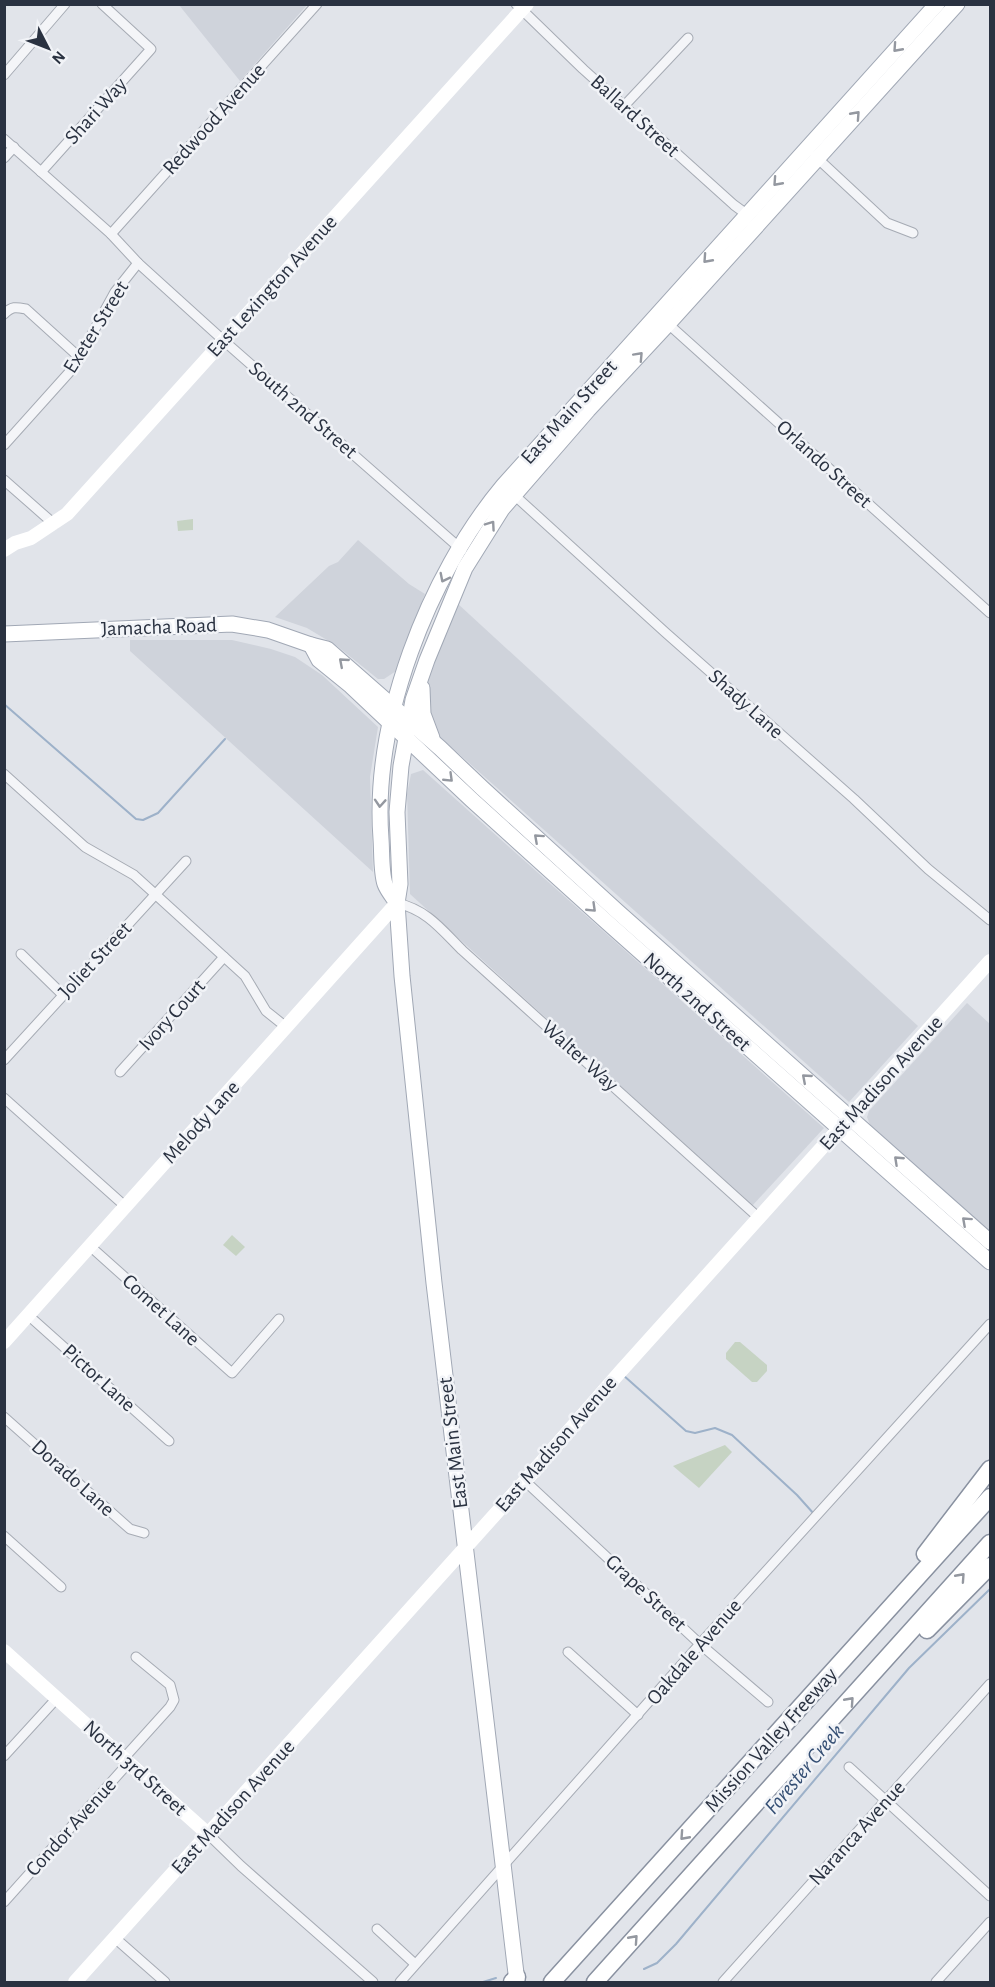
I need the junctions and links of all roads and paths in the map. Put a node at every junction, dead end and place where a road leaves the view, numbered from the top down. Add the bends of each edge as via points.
1 (65, 4) edge
2 (102, 4) edge
3 (317, 4) edge
4 (937, 4) edge
5 (957, 4) edge
6 (521, 6) edge
7 (688, 39) dead end
8 (4, 75) edge
9 (624, 106) junction
10 (4, 139) edge
11 (14, 147) junction
12 (812, 154) junction
13 (4, 158) edge
14 (41, 172) junction
15 (753, 218) junction
16 (913, 233) dead end
17 (111, 234) junction
18 (138, 263) junction
19 (4, 314) edge
20 (663, 319) junction
21 (223, 340) junction
22 (79, 357) junction
23 (4, 445) edge
24 (4, 480) edge
25 (509, 490) junction
26 (54, 524) junction
27 (4, 550) edge
28 (465, 553) junction
29 (990, 613) edge
30 (4, 634) edge
31 (311, 645) junction
32 (423, 670) junction
33 (402, 679) junction
34 (371, 687) junction
35 (394, 707) junction
36 (409, 720) junction
37 (390, 724) junction
38 (406, 738) junction
39 (434, 742) junction
40 (430, 760) junction
41 (400, 772) junction
42 (4, 774) edge
43 (186, 861) dead end
44 (576, 882) junction
45 (156, 894) junction
46 (397, 903) junction
47 (990, 920) edge
48 (647, 938) junction
49 (626, 939) junction
50 (21, 954) dead end
51 (224, 957) junction
52 (990, 960) edge
53 (63, 995) junction
54 (718, 1021) junction
55 (286, 1027) junction
56 (749, 1027) junction
57 (4, 1060) edge
58 (120, 1072) dead end
59 (4, 1098) edge
60 (844, 1123) junction
61 (126, 1207) junction
62 (759, 1218) junction
63 (990, 1242) edge
64 (91, 1247) junction
65 (990, 1262) edge
66 (28, 1316) junction
67 (279, 1319) dead end
68 (990, 1324) edge
69 (4, 1342) edge
70 (4, 1417) edge
71 (169, 1441) dead end
72 (990, 1469) edge
73 (525, 1481) junction
74 (990, 1497) edge
75 (144, 1533) dead end
76 (4, 1536) edge
77 (990, 1543) edge
78 (466, 1547) junction
79 (990, 1566) edge
80 (61, 1587) dead end
81 (700, 1644) junction
82 (4, 1651) edge
83 (568, 1652) dead end
84 (136, 1657) dead end
85 (830, 1674) junction
86 (866, 1683) junction
87 (990, 1684) edge
88 (57, 1698) junction
89 (768, 1702) dead end
90 (638, 1715) junction
91 (4, 1756) edge
92 (124, 1758) junction
93 (849, 1767) dead end
94 (887, 1800) junction
95 (208, 1834) junction
96 (503, 1866) junction
97 (990, 1896) edge
98 (4, 1902) edge
99 (990, 1922) edge
100 (377, 1929) dead end
101 (115, 1938) junction
102 (415, 1964) junction
103 (515, 1981) edge
104 (75, 1983) edge
105 (165, 1983) edge
106 (373, 1983) edge
107 (400, 1983) edge
108 (552, 1983) edge
109 (595, 1983) edge
110 (723, 1983) edge
111 (936, 1983) edge

1 - 8 street
2 - 14 street, Shari Way via 151,49
3 - 17 street, Redwood Avenue
4 -> 12 main road, East Main Street
12 -> 5 main road, East Main Street
6 - 9 street, Ballard Street
6 - 21 street, East Lexington Avenue
7 - 9 street
9 - 15 street, Ballard Street
10 - 11 street, South 2nd Street
11 - 13 street
11 - 14 street, South 2nd Street
12 - 15 main road, East Main Street
12 - 16 street via 887,223
14 - 17 street, South 2nd Street
15 - 20 main road, East Main Street
17 - 18 street, South 2nd Street
18 - 21 street, South 2nd Street
18 - 22 street, Exeter Street via 114,292
19 - 22 street via 16,306 26,309
20 - 25 main road, East Main Street
20 - 29 street, Orlando Street
21 - 26 street, East Lexington Avenue
21 - 28 street, South 2nd Street
22 - 23 street, Exeter Street
24 - 26 street
25 - 28 main road, East Main Street via 490,501
25 - 47 street, Shady Lane via 928,869
26 - 27 street, East Lexington Avenue
28 - 32 main road, East Main Street
28 -> 33 main road, East Main Street via 429,608
30 - 31 main road, Jamacha Road via 232,624 268,630
34 -> 31 main road, Jamacha Road via 327,649
31 - 37 main road via 320,660
32 - 36 main road, East Main Street
32 - 39 main road via 423,714
33 - 34 main road
33 - 35 main road, East Main Street
34 - 35 main road, Jamacha Road
35 - 36 main road, Jamacha Road
35 - 37 main road, East Main Street
36 - 38 main road, East Main Street
36 - 39 main road, North 2nd Street
37 - 38 main road
37 -> 46 main road, East Main Street via 379,812 385,885
38 - 40 main road, North 2nd Street
38 - 41 main road, East Main Street
44 -> 39 main road, North 2nd Street
40 - 41 main road via 422,757 410,761
40 -> 44 main road, North 2nd Street via 549,868
41 - 46 main road, East Main Street
42 - 45 street via 85,847 134,875
43 - 45 street, Joliet Street
44 - 48 main road, North 2nd Street via 574,886 602,896
44 -> 49 main road, North 2nd Street
45 - 51 street
45 - 53 street, Joliet Street
46 - 55 street, Melody Lane
46 - 62 street, Walter Way via 414,907 430,918
46 - 78 main road, East Main Street via 426,1208
48 - 49 main road via 635,935
48 - 56 main road, North 2nd Street
49 - 54 main road, North 2nd Street
50 - 53 street
51 - 55 street via 245,976 266,1011
51 - 58 street, Ivory Court
52 - 60 street, East Madison Avenue
53 - 57 street, Joliet Street
54 - 56 main road via 730,1027
54 - 60 main road, North 2nd Street
55 - 61 street, Melody Lane
60 -> 56 main road, North 2nd Street
59 - 61 street
60 - 62 street, East Madison Avenue
63 -> 60 main road, North 2nd Street
60 - 65 main road, North 2nd Street
61 - 64 street, Melody Lane
62 - 73 street, East Madison Avenue
64 - 66 street, Melody Lane
64 - 67 street, Comet Lane via 232,1373
66 - 69 street, Melody Lane
66 - 71 street, Pictor Lane
68 - 81 street, Oakdale Avenue
70 - 75 street, Dorado Lane via 130,1529
72 - 85 highway
73 - 78 street, East Madison Avenue
73 - 81 street, Grape Street
74 - 85 highway, Mission Valley Freeway
76 - 80 street
86 -> 77 highway, Mission Valley Freeway
78 - 95 street, East Madison Avenue
78 - 96 main road, East Main Street
79 - 86 highway via 892,1665
81 - 89 street, Grape Street
81 - 90 street, Oakdale Avenue
82 - 88 street, North 3rd Street
83 - 90 street
84 - 92 street, Condor Avenue via 170,1685 177,1699
85 -> 108 highway, Mission Valley Freeway
109 -> 86 highway, Mission Valley Freeway
87 - 94 street, Naranca Avenue
88 - 91 street
88 - 92 street, North 3rd Street
90 - 96 street, Oakdale Avenue
92 - 95 street, North 3rd Street
92 - 98 street, Condor Avenue via 123,1769
93 - 94 street
94 - 97 street
94 - 110 street, Naranca Avenue
95 - 101 street, East Madison Avenue
95 - 106 street, North 3rd Street
96 - 102 street, Oakdale Avenue
96 - 103 main road, East Main Street
99 - 111 street
100 - 102 street
101 - 104 street, East Madison Avenue
101 - 105 street
102 - 107 street, Oakdale Avenue

